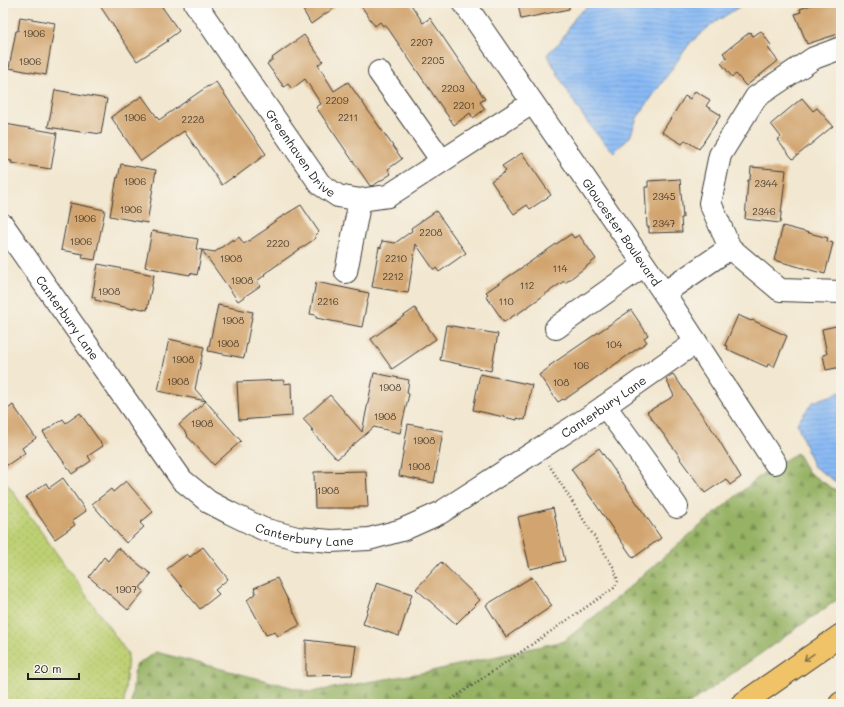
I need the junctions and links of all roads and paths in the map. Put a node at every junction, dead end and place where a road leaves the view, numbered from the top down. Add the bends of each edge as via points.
1 (195, 3) edge
2 (464, 3) edge
3 (841, 48) edge
4 (379, 72) dead end
5 (532, 103) junction
6 (442, 161) junction
7 (360, 200) junction
8 (3, 225) edge
9 (730, 248) junction
10 (644, 265) junction
11 (346, 272) dead end
12 (841, 292) edge
13 (664, 293) junction
14 (556, 328) dead end
15 (696, 342) junction
16 (605, 406) junction
17 (539, 449) junction
18 (775, 463) dead end
19 (677, 507) dead end
20 (841, 636) edge
21 (445, 704) edge
22 (742, 704) edge

1 - 7 street, Greenhaven Drive via 320,184 338,196
2 - 5 street, Gloucester Boulevard
3 - 9 street via 814,58 756,97 720,155 710,203
4 - 6 street
5 - 6 street, Greenhaven Drive
5 - 10 street, Gloucester Boulevard
6 - 7 street, Greenhaven Drive via 388,196
7 - 11 street
8 - 17 street, Canterbury Lane via 182,480 209,502 263,529 297,538 331,541 369,539 402,530 440,513
9 - 12 street via 780,290
9 - 13 street
10 - 13 street, Gloucester Boulevard
10 - 14 street
13 - 15 street, Gloucester Boulevard
15 - 16 street, Canterbury Lane
15 - 18 street, Gloucester Boulevard
16 - 17 street, Canterbury Lane
16 - 19 street
17 - 21 path via 614,568 618,580 614,588
20 -> 22 main road

